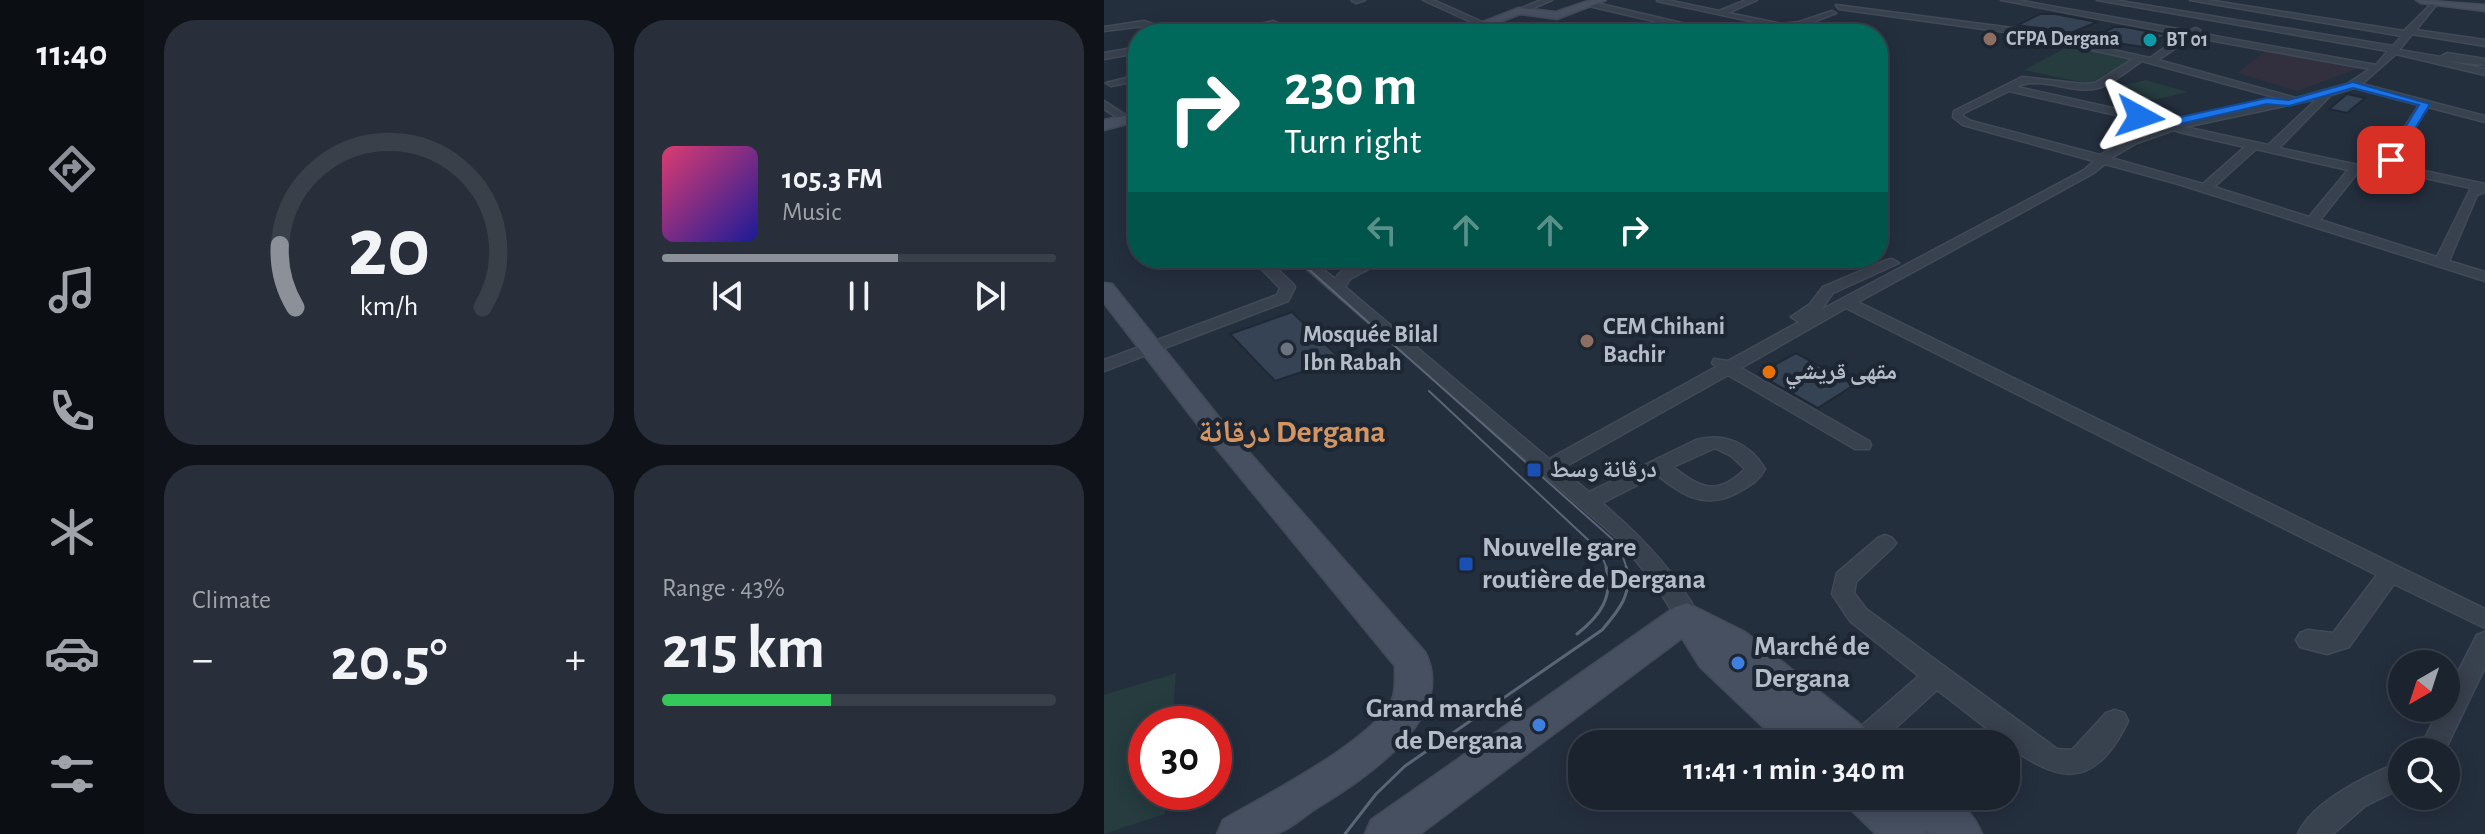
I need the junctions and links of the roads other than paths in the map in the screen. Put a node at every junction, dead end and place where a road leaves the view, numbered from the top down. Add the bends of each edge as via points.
1 (1427, 0) edge
2 (1548, 0) edge
3 (1753, 0) edge
4 (1850, 0) edge
5 (2005, 0) edge
6 (2054, 0) edge
7 (2101, 0) edge
8 (2194, 0) edge
9 (2247, 0) edge
10 (1662, 1) edge
11 (1596, 2) edge
12 (2433, 2) edge
13 (2040, 6) junction
14 (2236, 7) junction
15 (2485, 7) edge
16 (1835, 10) junction
17 (1519, 11) junction
18 (1630, 12) junction
19 (2028, 12) dead end
20 (1720, 13) junction
21 (1749, 19) junction
22 (2214, 19) junction
23 (2004, 22) dead end
24 (1483, 24) joint
25 (1679, 24) edge
26 (1737, 24) edge
27 (1780, 24) edge
28 (1797, 24) edge
29 (1828, 24) edge
30 (1128, 27) edge
31 (1993, 28) junction
32 (1104, 29) edge
33 (2407, 32) junction
34 (2190, 34) junction
35 (2485, 43) edge
36 (1128, 50) edge
37 (2392, 50) junction
38 (1104, 55) edge
39 (2147, 58) junction
40 (2441, 60) junction
41 (2485, 62) edge
42 (2378, 68) junction
43 (2485, 72) edge
44 (1128, 80) edge
45 (1106, 85) edge
46 (2353, 85) junction
47 (2005, 87) junction
48 (2329, 92) junction
49 (2293, 102) junction
50 (1104, 104) edge
51 (2425, 104) junction
52 (1128, 118) edge
53 (2485, 119) edge
54 (1128, 123) edge
55 (1104, 125) edge
56 (2170, 126) junction
57 (2253, 146) junction
58 (2270, 150) junction
59 (2096, 162) junction
60 (2385, 166) junction
61 (2354, 170) junction
62 (2206, 188) junction
63 (2483, 188) edge
64 (2312, 222) junction
65 (2441, 263) junction
66 (1888, 265) edge
67 (1268, 268) edge
68 (1313, 268) edge
69 (1360, 268) edge
70 (1882, 268) edge
71 (2485, 277) edge
72 (1337, 288) junction
73 (1104, 289) edge
74 (1826, 293) junction
75 (1845, 303) junction
76 (1149, 350) junction
77 (1723, 365) junction
78 (1104, 366) edge
79 (1862, 445) dead end
80 (1546, 464) junction
81 (1659, 466) dead end
82 (1588, 501) junction
83 (1885, 543) dead end
84 (2391, 572) junction
85 (1687, 616) junction
86 (2485, 619) edge
87 (2308, 640) dead end
88 (2485, 642) edge
89 (1937, 675) junction
90 (2115, 721) dead end
91 (1792, 730) edge
92 (1841, 730) edge
93 (1874, 730) edge
94 (2438, 738) edge
95 (2388, 781) edge
96 (1879, 810) edge
97 (1933, 810) edge
98 (1238, 834) edge
99 (1386, 834) edge
100 (1906, 834) edge
101 (1961, 834) edge
102 (2312, 834) edge

1 - 24 street
2 - 17 street
3 - 20 street
4 - 16 street
5 - 13 street
6 - 13 street
7 - 22 street
8 - 14 street
9 - 14 street
10 - 18 street
10 - 20 street
11 - 17 street via 1554,16
11 - 18 street
12 - 15 street
12 - 33 street
13 - 19 street
13 - 34 street
14 - 22 street
14 - 33 street
16 - 28 street
16 - 29 street
16 - 31 street
17 - 24 street
18 - 25 street
20 - 21 street
21 - 26 street
21 - 27 street
22 - 34 street
22 - 37 street
23 - 31 street
30 - 32 street
31 - 39 street
33 - 35 street
33 - 37 street
34 - 39 street
34 - 42 street
36 - 38 street
37 - 40 street
37 - 42 street
39 - 47 street via 2094,86 2033,79
39 - 49 street
40 - 41 street via 2447,56
40 - 43 street
42 - 46 street
44 - 45 street
46 - 48 street
46 - 51 street
47 - 56 street
47 - 59 street via 1959,111 1958,117
48 - 49 street
48 - 58 street
49 - 56 street via 2267,101
50 - 52 street
51 - 53 street
51 - 60 street
54 - 55 street
56 - 57 street
56 - 59 street via 2119,139 2117,147
57 - 58 street
57 - 62 street
58 - 61 street
59 - 62 street
59 - 66 street via 2077,166
59 - 75 street via 2090,171
60 - 61 street via 2386,175
60 - 63 street
61 - 64 street
62 - 64 street
63 - 65 street via 2472,193
64 - 65 street
65 - 71 street
67 - 76 street via 1288,287 1283,298
68 - 72 street
69 - 72 street via 1344,276
70 - 74 street
72 - 80 street
73 - 76 street
74 - 75 street via 1827,304
74 - 77 street via 1811,310
75 - 77 street
75 - 84 street
76 - 78 street
76 - 98 street via 1413,662 1410,703 1390,731 1366,753
77 - 79 street
77 - 80 street
80 - 82 street
81 - 82 street
82 - 85 street via 1650,562
83 - 89 street via 1849,573 1843,594 1851,609
84 - 86 street
84 - 87 street via 2341,640
85 - 91 street via 1712,657
85 - 92 street via 1733,642
85 - 99 street
88 - 94 street
89 - 90 street via 2057,762 2088,757
89 - 93 street
95 - 102 street via 2355,797
96 - 100 street
97 - 101 street

